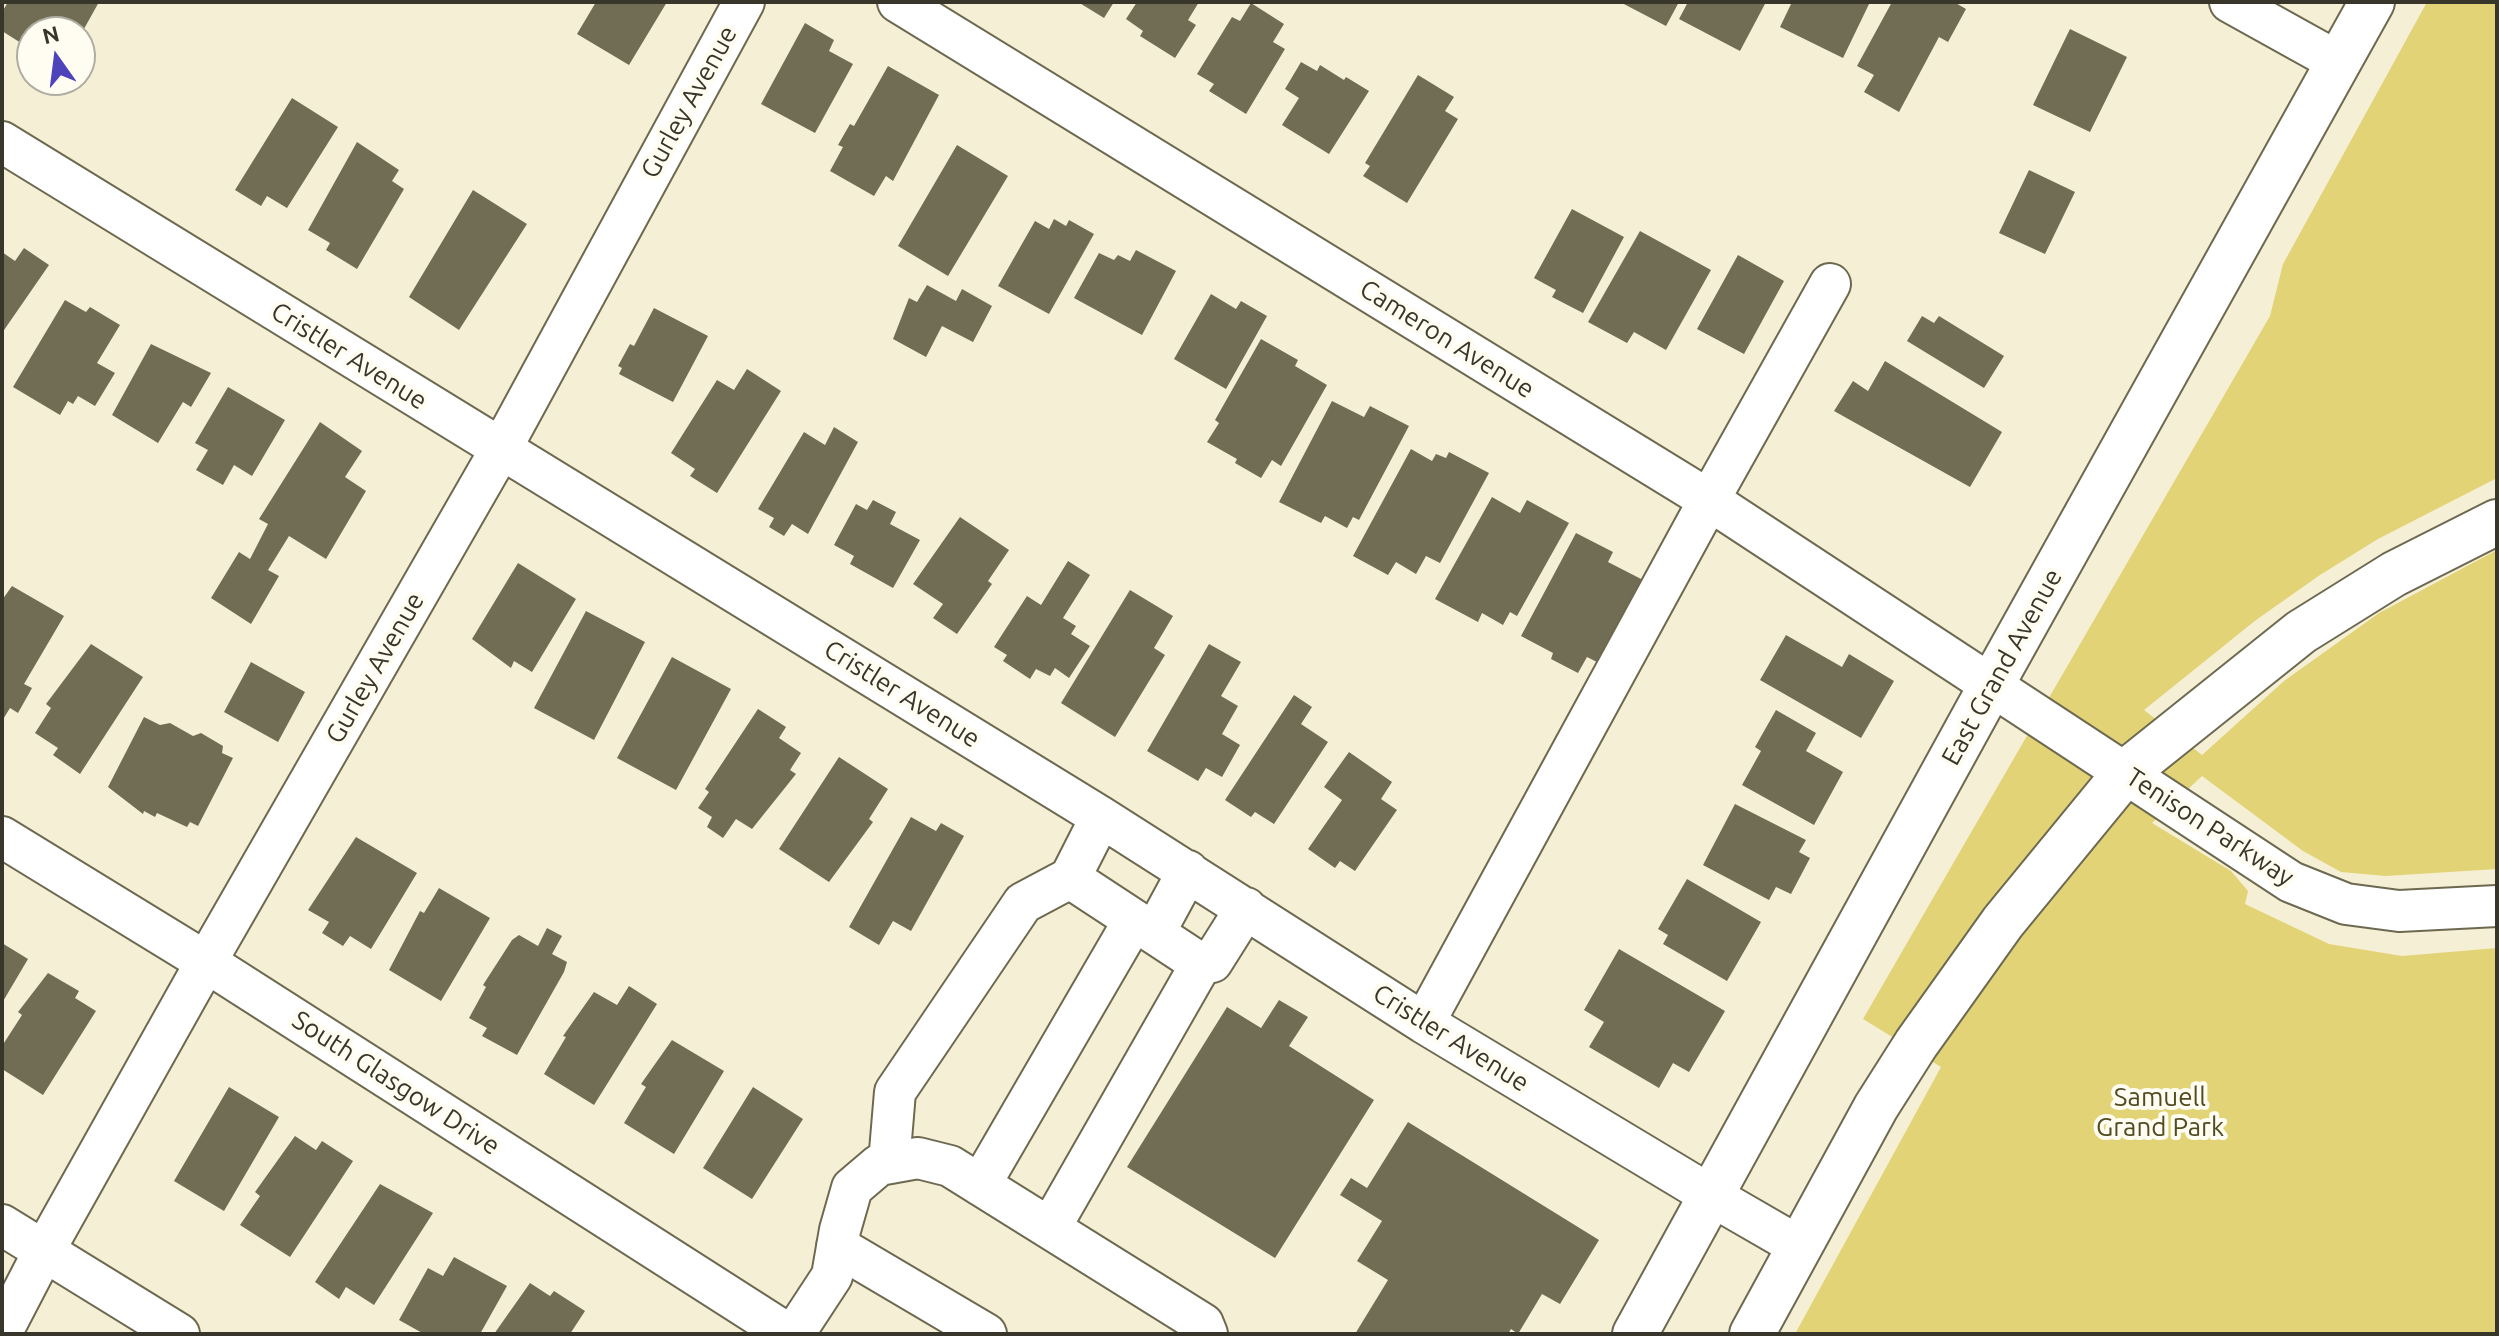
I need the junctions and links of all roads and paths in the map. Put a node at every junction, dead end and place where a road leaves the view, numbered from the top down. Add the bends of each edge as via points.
1 (744, 2) edge
2 (898, 2) edge
3 (2230, 2) edge
4 (2372, 2) edge
5 (2338, 62) junction
6 (2, 142) edge
7 (1830, 284) dead end
8 (502, 447) junction
9 (1709, 500) junction
10 (2497, 522) edge
11 (1992, 684) junction
12 (2126, 772) junction
13 (1101, 817) junction
14 (2, 837) edge
15 (1188, 871) junction
16 (1070, 878) junction
17 (2497, 906) edge
18 (1246, 908) junction
19 (1145, 926) junction
20 (206, 962) junction
21 (1201, 964) junction
22 (1424, 1023) junction
23 (889, 1163) junction
24 (980, 1185) junction
25 (1710, 1195) junction
26 (2, 1225) edge
27 (1050, 1228) junction
28 (837, 1246) junction
29 (1800, 1247) junction
30 (44, 1251) junction
31 (2, 1332) edge
32 (179, 1334) edge
33 (791, 1334) edge
34 (986, 1334) edge
35 (1207, 1334) edge
36 (1635, 1334) edge
37 (1752, 1334) edge

1 - 8 street, Gurley Avenue
2 - 9 street, Cameron Avenue
3 - 5 street
4 - 5 main road, East Grand Avenue
5 - 11 main road, East Grand Avenue
6 - 8 street, Cristler Avenue
7 - 9 street
8 - 13 street, Cristler Avenue
8 - 20 street, Gurley Avenue
9 - 11 street, Cameron Avenue
9 - 22 street
10 - 12 main road via 2394,574 2301,632
11 - 12 street, Tenison Parkway
11 - 25 main road, East Grand Avenue
12 - 17 street, Tenison Parkway via 2291,882 2346,904 2399,911
12 - 29 main road via 2003,922 1916,1044
13 - 15 street, Cristler Avenue
13 - 16 street
14 - 20 street, South Glasgow Drive
15 - 18 street, Cristler Avenue
15 - 19 street
16 - 19 street
16 - 23 street via 1023,903 895,1092
18 - 21 street via 1212,962
18 - 22 street, Cristler Avenue
19 - 21 street
19 - 24 street
20 - 30 street, Gurley Avenue
20 - 33 street, South Glasgow Drive
21 - 27 street
22 - 25 street, Cristler Avenue
23 - 24 street via 918,1158 950,1166
23 - 28 street via 852,1188
24 - 27 street
25 - 29 street, Cristler Avenue
25 - 36 main road, East Grand Avenue
26 - 30 street
27 - 35 street via 1203,1324
28 - 33 street via 832,1276
28 - 34 street
29 - 37 main road
30 - 31 street, Gurley Avenue
30 - 32 street

